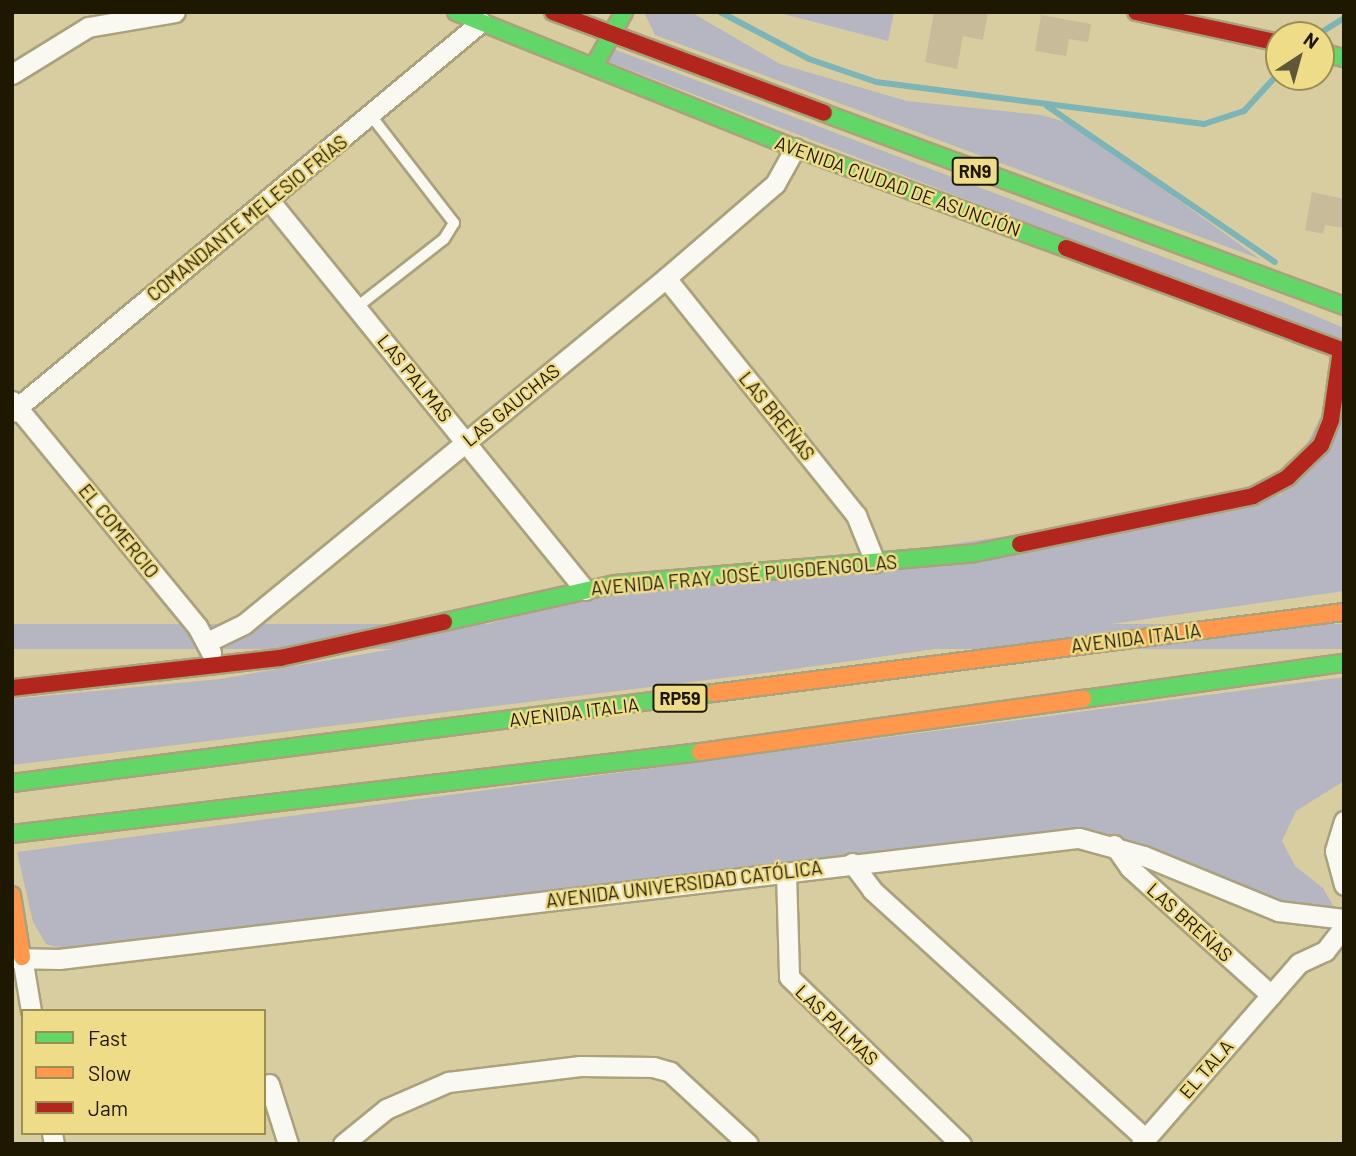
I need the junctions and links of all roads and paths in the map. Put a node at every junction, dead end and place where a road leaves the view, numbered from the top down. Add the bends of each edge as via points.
1 (175, 12) edge
2 (456, 12) edge
3 (553, 12) edge
4 (624, 12) edge
5 (1136, 12) edge
6 (588, 18) edge
7 (1186, 18) edge
8 (481, 22) junction
9 (607, 33) junction
10 (1265, 39) edge
11 (559, 53) junction
12 (594, 66) junction
13 (12, 74) edge
14 (372, 117) junction
15 (796, 148) junction
16 (269, 200) junction
17 (666, 278) junction
18 (1344, 306) edge
19 (357, 307) junction
20 (1342, 350) edge
21 (14, 407) edge
22 (466, 441) junction
23 (875, 562) junction
24 (585, 590) junction
25 (1344, 612) edge
26 (207, 642) junction
27 (1344, 663) edge
28 (216, 667) junction
29 (12, 688) edge
30 (14, 783) edge
31 (1344, 821) edge
32 (12, 834) edge
33 (1114, 845) junction
34 (852, 863) junction
35 (786, 873) junction
36 (1344, 885) edge
37 (12, 895) edge
38 (1344, 919) edge
39 (1344, 927) edge
40 (17, 958) edge
41 (1271, 995) junction
42 (30, 1009) edge
43 (269, 1084) dead end
44 (1143, 1141) edge
45 (288, 1144) edge
46 (343, 1144) edge
47 (748, 1144) edge
48 (961, 1144) edge

1 - 13 street via 88,27
2 - 8 main road, AVENIDA CIUDAD DE ASUNCIÓN / RN9
3 - 6 main road, RN9
4 - 9 main road
5 - 7 main road
6 - 9 main road, RN9
6 - 11 main road
7 - 10 main road
8 - 11 main road, AVENIDA CIUDAD DE ASUNCIÓN / RN9
8 - 14 street, COMANDANTE MELESIO FRÍAS
9 - 12 main road
9 - 18 main road, RN9
11 - 12 main road, AVENIDA CIUDAD DE ASUNCIÓN / RN9
12 - 15 main road, AVENIDA CIUDAD DE ASUNCIÓN / RN9
14 - 16 street, COMANDANTE MELESIO FRÍAS
14 - 19 lane via 454,223 443,239
15 - 17 street, LAS GAUCHAS via 775,184
15 - 20 main road, AVENIDA CIUDAD DE ASUNCIÓN / RN9
16 - 19 street, LAS PALMAS
16 - 21 street, COMANDANTE MELESIO FRÍAS
17 - 22 street, LAS GAUCHAS
17 - 23 street, LAS BREÑAS via 856,515
19 - 22 street, LAS PALMAS
20 - 23 main road, AVENIDA FRAY JOSÉ PUIGDENGOLAS via 1331,420 1321,444 1271,489 1080,534 975,553
21 - 26 street, EL COMERCIO
22 - 24 street, LAS PALMAS
22 - 26 street, LAS GAUCHAS via 244,624
23 - 24 main road, AVENIDA FRAY JOSÉ PUIGDENGOLAS
24 - 28 main road, AVENIDA FRAY JOSÉ PUIGDENGOLAS via 280,659
25 - 30 main road, AVENIDA ITALIA / RP59
26 - 28 street, EL COMERCIO
27 - 32 main road via 681,754
28 - 29 main road, AVENIDA FRAY JOSÉ PUIGDENGOLAS
31 - 36 street via 1335,851
33 - 34 street, AVENIDA UNIVERSIDAD CATÓLICA via 1080,838
33 - 38 street, AVENIDA UNIVERSIDAD CATÓLICA via 1278,911
33 - 41 street, LAS BREÑAS via 1130,868
34 - 35 street, AVENIDA UNIVERSIDAD CATÓLICA
34 - 44 street via 872,890
35 - 40 street, AVENIDA UNIVERSIDAD CATÓLICA via 59,959
35 - 48 street, LAS PALMAS via 789,977
37 - 40 main road
39 - 41 street, EL TALA via 1325,951 1299,963
40 - 42 street
41 - 44 street, EL TALA
43 - 45 street
46 - 47 street via 386,1109 448,1082 580,1066 653,1067 670,1072

